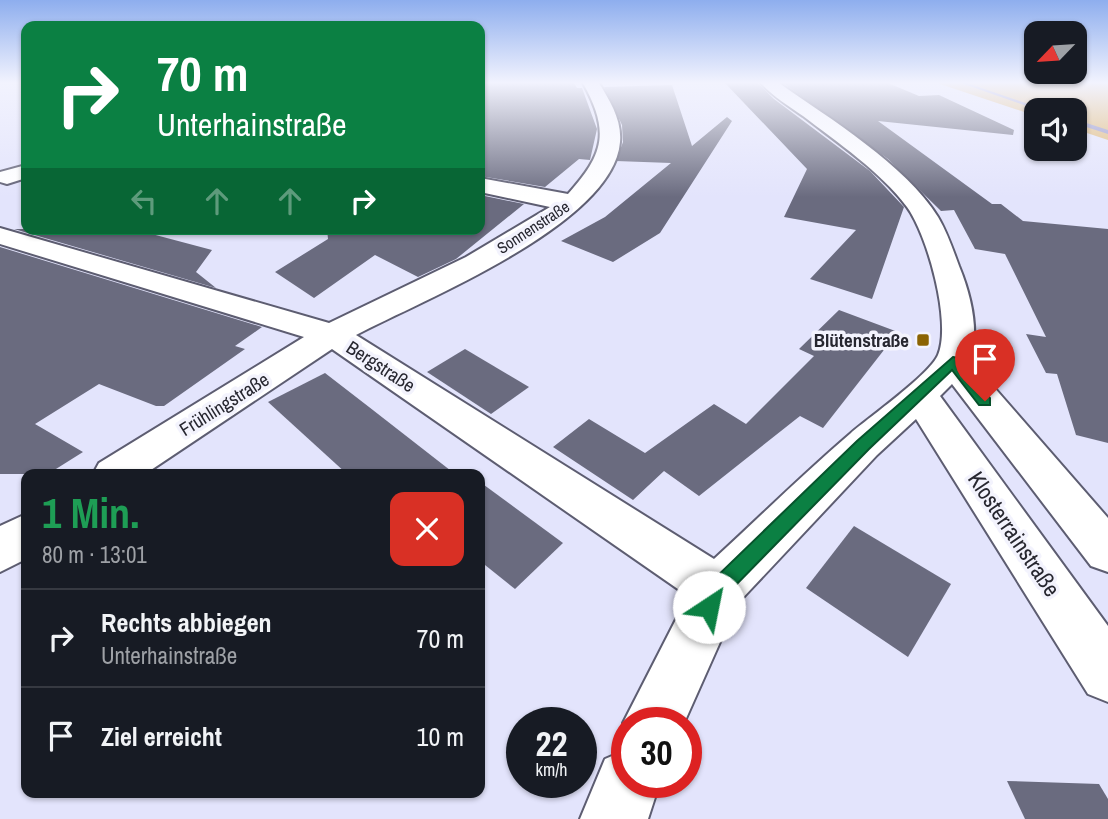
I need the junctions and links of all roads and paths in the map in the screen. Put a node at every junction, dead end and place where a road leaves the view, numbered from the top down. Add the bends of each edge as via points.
1 (608, 121) edge
2 (821, 121) edge
3 (485, 186) edge
4 (570, 204) junction
5 (0, 236) edge
6 (333, 335) junction
7 (953, 362) junction
8 (919, 395) junction
9 (122, 469) edge
10 (21, 537) edge
11 (0, 552) edge
12 (1108, 552) edge
13 (718, 589) junction
14 (1108, 674) edge
15 (661, 707) edge
16 (622, 798) edge
17 (614, 819) edge

1 - 4 street, Sonnenstraße via 612,145 599,173
2 - 7 street via 860,150 915,201 927,219 952,285 957,317
3 - 4 street
4 - 6 street, Sonnenstraße via 519,240
5 - 6 street, Bergstraße
6 - 9 street, Frühlingstraße
6 - 13 street, Bergstraße
7 - 8 street
7 - 12 street
8 - 13 street
8 - 14 street, Klosterrainstraße
10 - 11 street
13 - 15 street
16 - 17 street

